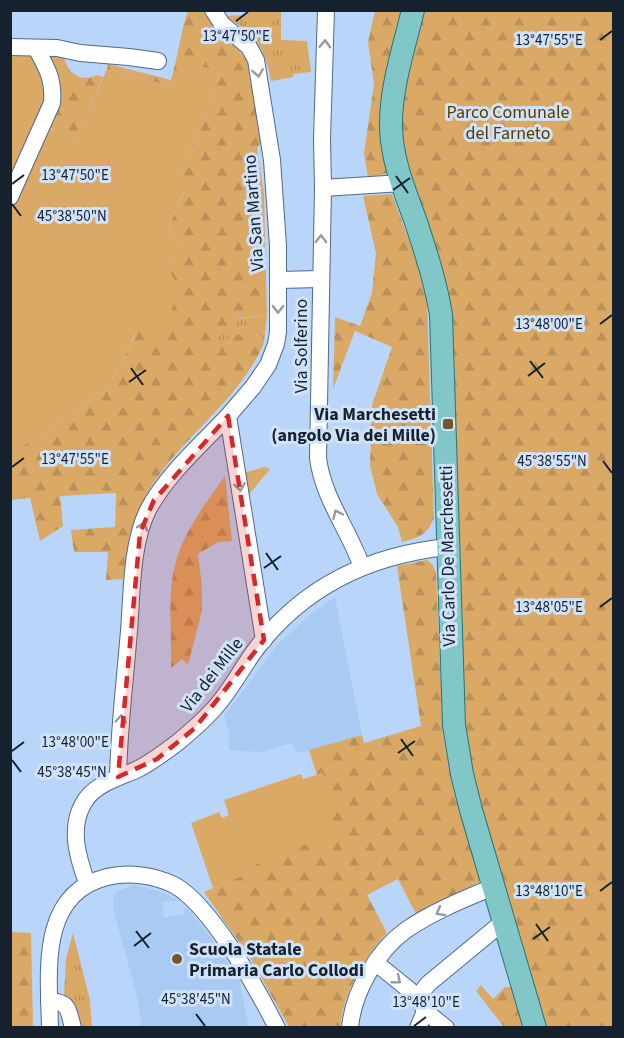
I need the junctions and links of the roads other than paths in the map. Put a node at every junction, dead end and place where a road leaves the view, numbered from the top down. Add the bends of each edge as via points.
1 (213, 10) edge
2 (327, 10) edge
3 (413, 10) edge
4 (10, 47) edge
5 (36, 48) junction
6 (158, 61) dead end
7 (402, 183) junction
8 (323, 188) junction
9 (10, 197) edge
10 (321, 279) junction
11 (278, 280) junction
12 (228, 416) junction
13 (447, 547) junction
14 (362, 567) junction
15 (264, 640) junction
16 (118, 777) junction
17 (87, 883) junction
18 (493, 887) junction
19 (503, 922) junction
20 (376, 963) junction
21 (49, 1001) junction
22 (421, 1004) junction
23 (50, 1028) edge
24 (72, 1028) edge
25 (277, 1028) edge
26 (350, 1028) edge
27 (418, 1028) edge
28 (446, 1028) edge
29 (535, 1028) edge

1 -> 11 street, Via San Martino via 222,24 249,47 256,60 272,160
8 -> 2 street, Via Solferino
3 - 7 main road, Via Carlo De Marchesetti via 391,112 393,146
4 - 5 street
5 - 6 street
5 - 9 street via 49,72 52,103
7 - 8 street
7 - 13 main road, Via Carlo De Marchesetti via 431,266 441,315
10 -> 8 street, Via Solferino
10 - 11 street
14 -> 10 street, Via Solferino via 319,467
11 -> 12 street, Via San Martino via 278,332 272,356 253,387
12 -> 15 street
16 -> 12 street, Via San Martino via 132,585 140,533 154,500
13 - 14 street, Via dei Mille via 418,550
13 - 18 main road, Via Carlo De Marchesetti via 451,700 456,742
14 - 15 street, Via dei Mille via 294,609
15 - 16 street, Via dei Mille via 213,711 195,728 157,759
16 - 17 street, Via dei Mille via 92,792 78,817 76,846
17 - 21 street via 69,900 50,942
17 - 25 street via 119,874 146,876 174,885 195,902 225,938
18 - 19 main road, Via Carlo De Marchesetti
18 -> 20 street via 406,930
19 - 22 street via 428,984
19 - 29 main road, Via Carlo De Marchesetti
20 -> 22 street
20 - 26 street via 353,1008
21 - 23 street
21 - 24 street via 68,1008
22 - 27 street
22 - 28 street

